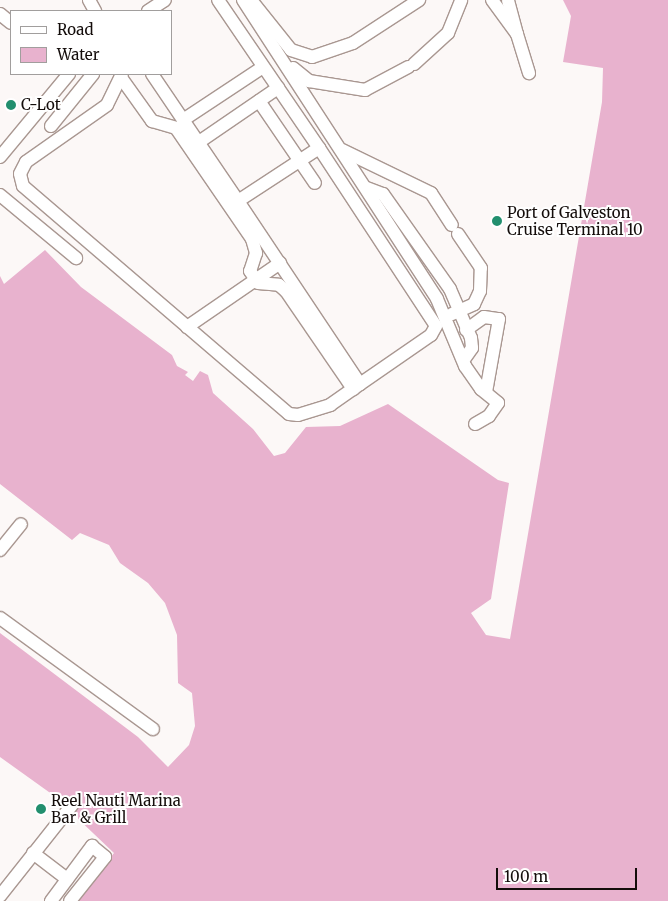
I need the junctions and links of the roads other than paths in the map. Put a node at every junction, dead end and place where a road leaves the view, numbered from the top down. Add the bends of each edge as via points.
1 (218, 0) edge
2 (243, 0) edge
3 (251, 0) edge
4 (419, 0) edge
5 (461, 0) edge
6 (492, 0) edge
7 (508, 0) edge
8 (161, 1) edge
9 (149, 10) edge
10 (0, 14) edge
11 (10, 22) edge
12 (517, 34) junction
13 (280, 56) junction
14 (263, 67) junction
15 (529, 73) dead end
16 (68, 75) edge
17 (91, 75) edge
18 (153, 75) edge
19 (122, 76) edge
20 (278, 88) junction
21 (259, 101) junction
22 (184, 120) junction
23 (51, 126) dead end
24 (199, 142) junction
25 (319, 148) junction
26 (342, 150) junction
27 (0, 157) edge
28 (300, 160) junction
29 (315, 183) dead end
30 (0, 195) edge
31 (238, 201) junction
32 (76, 258) dead end
33 (280, 263) junction
34 (256, 280) junction
35 (452, 314) junction
36 (187, 327) junction
37 (466, 330) junction
38 (465, 358) junction
39 (357, 386) junction
40 (486, 392) junction
41 (475, 424) dead end
42 (21, 524) dead end
43 (0, 550) edge
44 (0, 618) edge
45 (153, 729) dead end
46 (72, 805) dead end
47 (33, 853) junction
48 (67, 879) junction
49 (0, 896) edge
50 (51, 901) edge
51 (70, 901) edge

1 - 14 street
2 - 13 street
3 - 4 street via 291,50 312,57 353,43
5 - 13 street via 448,34 411,66 365,90 333,89 309,81
6 - 12 street
7 - 12 street
8 - 9 street
10 - 11 street
12 - 15 street
13 - 26 street
14 - 20 street
14 - 22 street
16 - 27 street
17 - 23 street
18 - 22 street
19 - 34 street via 152,121 176,128 252,239 256,253 250,271
19 - 36 street via 107,105 26,162 20,174 23,186
20 - 21 street
20 - 25 street
21 - 24 street
21 - 28 street
22 - 24 street
24 - 31 street
25 - 28 street
25 - 39 street via 436,326 431,335
26 - 35 street
26 - 35 street via 431,193 481,268 480,291 474,304
28 - 29 street
28 - 31 street
30 - 32 street
31 - 33 street
33 - 34 street
33 - 39 street
34 - 36 street
34 - 39 street via 286,291
35 - 37 street
35 - 38 street via 455,342
36 - 39 street via 289,414 298,416 330,405
37 - 38 street via 472,348
37 - 40 street via 484,317 499,319
38 - 40 street via 465,366
40 - 41 street via 498,403 489,416
42 - 43 street
44 - 45 street
46 - 47 street
47 - 48 street
47 - 49 street
48 - 50 street
48 - 51 street via 92,846 105,856

